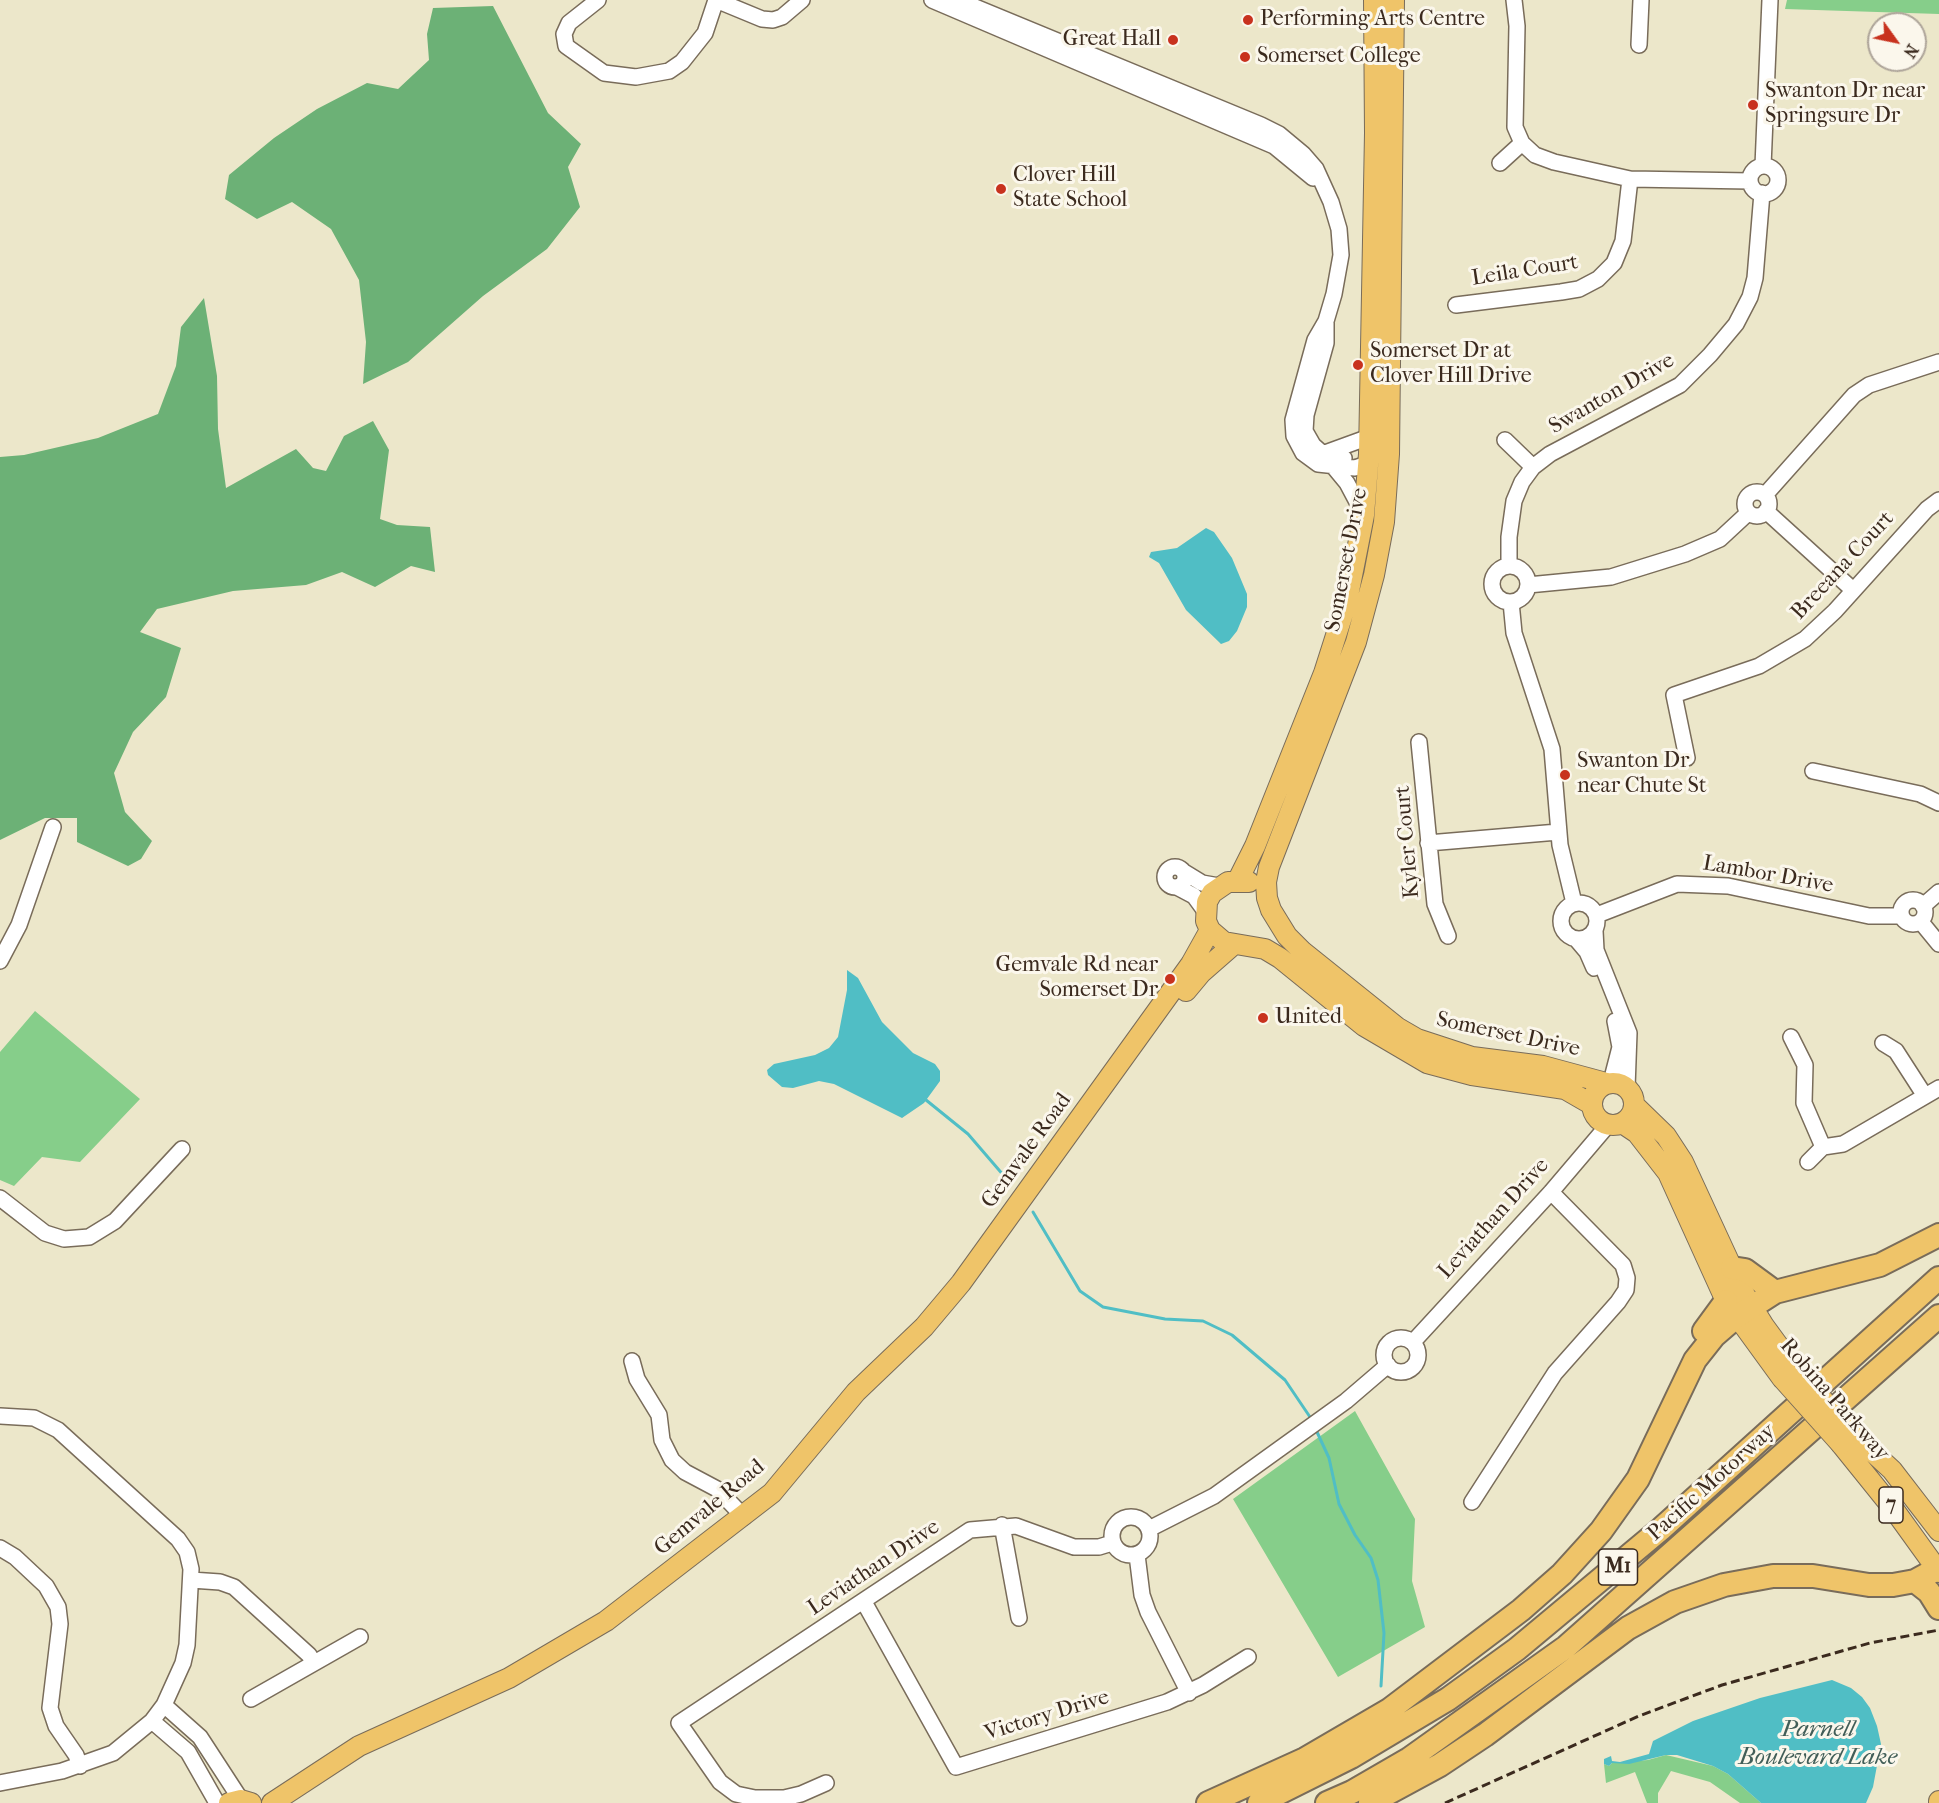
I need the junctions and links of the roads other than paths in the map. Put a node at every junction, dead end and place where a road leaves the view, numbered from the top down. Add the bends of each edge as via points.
1 (598, 0) edge
2 (716, 0) edge
3 (802, 0) edge
4 (932, 0) edge
5 (958, 0) edge
6 (1374, 0) edge
7 (1394, 0) edge
8 (1514, 0) edge
9 (1641, 0) edge
10 (1770, 0) edge
11 (1639, 45) dead end
12 (1522, 143) junction
13 (1500, 163) dead end
14 (1763, 166) junction
15 (1630, 179) junction
16 (1750, 181) junction
17 (1321, 183) junction
18 (1762, 193) junction
19 (1456, 305) dead end
20 (1326, 321) junction
21 (1939, 362) edge
22 (1369, 437) junction
23 (1505, 440) dead end
24 (1322, 453) junction
25 (1379, 463) junction
26 (1333, 466) junction
27 (1533, 467) junction
28 (1765, 495) junction
29 (1939, 500) edge
30 (1766, 511) junction
31 (1748, 513) junction
32 (1364, 515) junction
33 (1509, 566) junction
34 (1528, 585) junction
35 (1853, 590) junction
36 (1511, 602) junction
37 (1419, 742) dead end
38 (1687, 758) dead end
39 (1813, 771) dead end
40 (1939, 803) edge
41 (53, 827) dead end
42 (1558, 832) junction
43 (1428, 843) junction
44 (1238, 880) junction
45 (1219, 886) junction
46 (1939, 892) edge
47 (1574, 903) junction
48 (1269, 904) junction
49 (1923, 906) junction
50 (1597, 915) junction
51 (1901, 916) junction
52 (1208, 921) junction
53 (1921, 922) junction
54 (1595, 931) junction
55 (1448, 936) dead end
56 (1576, 939) junction
57 (1939, 944) edge
58 (1240, 945) junction
59 (0, 961) edge
60 (1791, 1037) dead end
61 (1883, 1044) dead end
62 (1116, 1069) junction
63 (1939, 1088) edge
64 (1620, 1089) junction
65 (1925, 1096) junction
66 (1591, 1104) junction
67 (1615, 1124) junction
68 (1824, 1147) junction
69 (182, 1149) dead end
70 (1808, 1162) dead end
71 (1551, 1192) junction
72 (0, 1198) edge
73 (1939, 1235) edge
74 (1732, 1268) junction
75 (1939, 1278) edge
76 (1775, 1292) junction
77 (1738, 1308) junction
78 (1939, 1316) edge
79 (1413, 1342) junction
80 (632, 1361) dead end
81 (1388, 1365) junction
82 (0, 1416) edge
83 (1847, 1439) junction
84 (1472, 1502) dead end
85 (744, 1517) junction
86 (1002, 1525) junction
87 (1149, 1529) junction
88 (1939, 1532) edge
89 (1112, 1543) junction
90 (0, 1548) edge
91 (1137, 1555) junction
92 (1938, 1570) edge
93 (191, 1580) junction
94 (1914, 1581) junction
95 (864, 1602) junction
96 (1939, 1608) edge
97 (1019, 1618) dead end
98 (360, 1637) dead end
99 (1248, 1658) dead end
100 (314, 1664) junction
101 (1189, 1693) junction
102 (251, 1699) dead end
103 (164, 1706) junction
104 (152, 1720) junction
105 (80, 1766) junction
106 (826, 1783) dead end
107 (0, 1784) edge
108 (240, 1802) edge
109 (217, 1803) edge
110 (272, 1803) edge
111 (1208, 1803) edge
112 (1258, 1803) edge
113 (1327, 1803) edge
114 (1370, 1803) edge

1 - 2 street via 569,23 564,34 566,46 604,73 636,77 669,71 682,62 705,33
2 - 3 street via 773,20
4 - 17 street via 1274,146
5 - 17 street via 1280,134 1304,154
6 - 22 main road, Somerset Drive
7 - 25 main road, Somerset Drive
8 - 12 street via 1514,119
9 - 11 street
10 - 14 street, Swanton Drive
12 - 13 street
12 - 15 street via 1543,159
14 - 16 street via 1755,169
14 - 18 street, Swanton Drive via 1771,168 1777,179 1772,190
15 - 16 street
15 - 19 street, Leila Court via 1620,253 1598,279 1579,289
16 - 18 street via 1753,189
17 - 20 street via 1333,211 1340,249 1337,281
18 - 27 street, Swanton Drive via 1752,288 1742,315 1724,339 1690,376 1669,392 1550,454
20 - 24 street via 1326,343 1305,424 1307,437
20 - 26 street via 1316,340 1293,426 1303,453 1318,464
21 - 28 street via 1869,385 1854,395
22 - 24 street
22 - 25 main road, Somerset Drive
23 - 27 street
24 - 25 street
25 - 26 street via 1355,468
25 - 32 main road, Somerset Drive
25 - 48 main road, Somerset Drive via 1384,522 1363,619 1345,675 1269,867
26 - 32 street
27 - 33 street, Swanton Drive via 1514,501
28 - 30 street via 1769,502
28 - 31 street via 1748,495 1744,502
29 - 35 street, Breeana Court
30 - 31 street via 1758,516
30 - 35 street
31 - 34 street via 1720,539 1684,554 1611,577
32 - 44 main road, Somerset Drive via 1347,601 1327,664
33 - 34 street via 1524,573
33 - 36 street via 1498,571 1493,585 1496,595
34 - 36 street via 1522,598
35 - 38 street, Breeana Court via 1815,631 1783,654 1674,695
36 - 42 street via 1514,633 1552,749
37 - 43 street, Kyler Court
39 - 40 street via 1920,794
41 - 59 street via 19,925
42 - 43 street
42 - 47 street
43 - 55 street, Kyler Court via 1435,904
44 - 45 main road
44 - 48 main road, Somerset Drive via 1255,885
45 - 52 main road via 1212,893
45 - 52 street via 1202,883 1184,872 1184,882 1166,881 1194,896
46 - 49 street
47 - 50 street via 1588,904
47 - 56 street via 1564,910 1561,922 1566,933
48 - 58 main road, Somerset Drive via 1266,929
48 - 64 main road, Somerset Drive via 1287,936 1302,951 1417,1039 1472,1057 1543,1066
49 - 51 street via 1917,901 1906,902
49 - 53 street
50 - 51 street, Lambor Drive via 1677,884 1728,886 1869,916
50 - 54 street
51 - 53 street, Lambor Drive via 1907,923
52 - 58 main road, Somerset Drive via 1216,937
52 - 62 main road, Gemvale Road via 1201,950
53 - 57 street
54 - 56 street via 1587,938
54 - 64 street via 1596,950 1629,1033
56 - 64 street via 1587,952 1618,1031
58 - 62 main road, Gemvale Road via 1201,973
58 - 66 main road, Somerset Drive via 1265,949 1280,958 1364,1026 1427,1063 1456,1072 1565,1089
60 - 68 street via 1805,1065 1804,1103
61 - 65 street via 1896,1051
62 - 85 main road, Gemvale Road via 938,1312 856,1392 772,1492
63 - 65 street
64 - 66 main road, Somerset Drive via 1594,1093
64 - 67 main road via 1631,1115
64 - 74 main road, Somerset Drive via 1666,1136 1683,1162
65 - 68 street via 1843,1144
66 - 67 main road, Somerset Drive via 1595,1116
67 - 71 street, Leviathan Drive
67 - 77 main road, Somerset Drive via 1637,1133 1668,1173
68 - 70 street
69 - 72 street via 115,1221 89,1237 64,1239 45,1233
71 - 79 street, Leviathan Drive
71 - 84 street via 1618,1259 1626,1271 1626,1290 1555,1373
73 - 76 highway via 1880,1265
74 - 76 highway via 1745,1270
74 - 77 main road, Somerset Drive
75 - 112 highway, Pacific Motorway / M1 via 1661,1528 1517,1649 1448,1699 1351,1758
76 - 77 highway
77 - 83 main road, Robina Parkway / 7, bridge
77 - 111 highway via 1683,1360 1673,1379 1673,1403 1648,1461 1622,1503 1547,1588 1389,1710 1305,1759
78 - 113 highway, Pacific Motorway / M1 via 1566,1647 1409,1759
79 - 81 street via 1399,1338 1389,1342 1384,1353
79 - 81 street via 1418,1357 1413,1367 1401,1372
80 - 85 street via 637,1379 658,1415 662,1440 672,1460 685,1472 717,1489
81 - 87 street via 1346,1401 1214,1496
82 - 93 street via 34,1418 58,1430 177,1539 190,1560
83 - 88 main road, Robina Parkway / 7 via 1892,1470
83 - 92 main road, Robina Parkway / 7
85 - 110 main road, Gemvale Road via 593,1629 509,1678 359,1746
86 - 89 street, Leviathan Drive via 1016,1526 1074,1547
86 - 95 street, Leviathan Drive via 970,1530
86 - 97 street
87 - 89 street via 1136,1517 1121,1519 1112,1531
87 - 91 street via 1148,1545
89 - 91 street via 1121,1553
90 - 105 street via 46,1586 58,1607 60,1624 50,1708 53,1721
91 - 101 street via 1148,1612
92 - 94 highway
93 - 100 street via 234,1587 309,1655
93 - 103 street via 187,1645
94 - 96 highway via 1929,1592
94 - 114 highway via 1880,1586 1814,1576 1773,1576 1724,1585 1675,1602 1628,1628 1485,1735
95 - 101 street, Victory Drive via 956,1767
95 - 106 street, Leviathan Drive via 679,1723 720,1782 736,1794 784,1798
98 - 100 street
99 - 101 street
100 - 102 street
103 - 104 street
103 - 108 street via 200,1737
104 - 105 street via 113,1753
104 - 109 street via 188,1752
105 - 107 street

